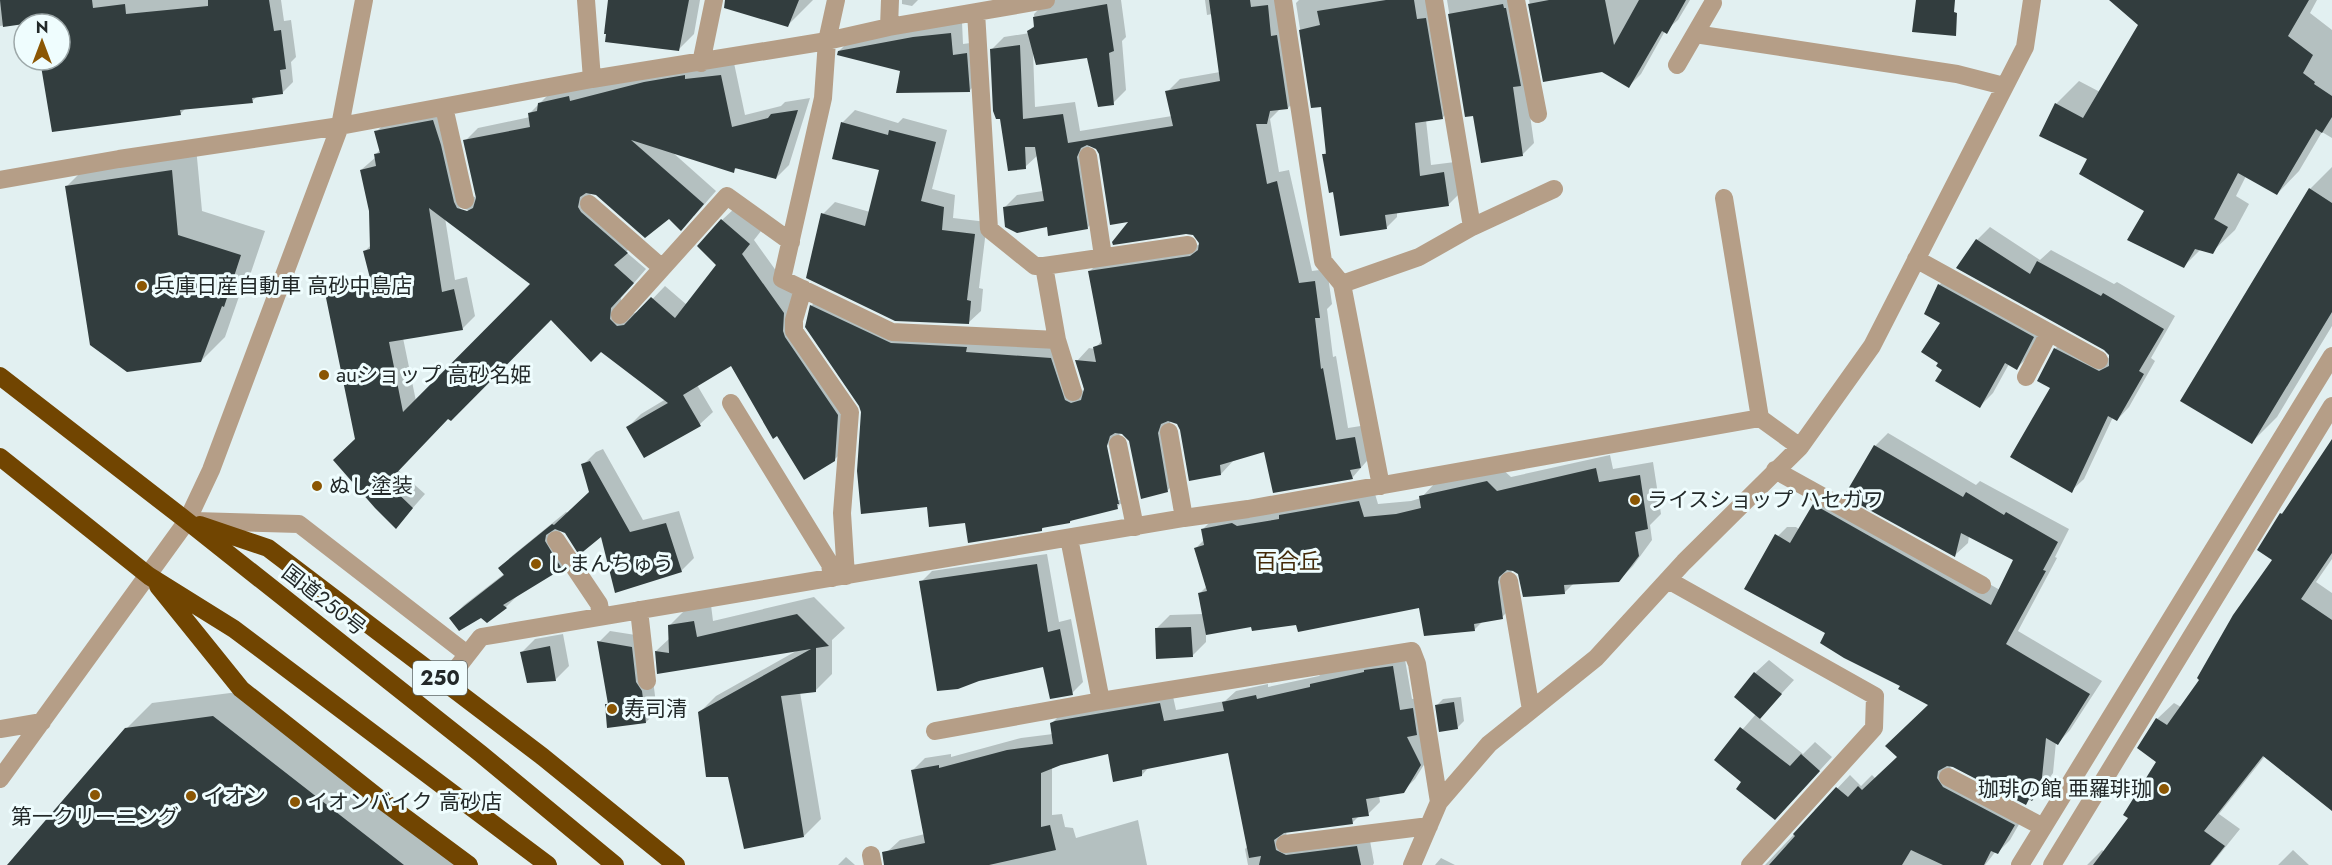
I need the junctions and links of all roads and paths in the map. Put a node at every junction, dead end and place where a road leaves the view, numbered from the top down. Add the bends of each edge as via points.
1 (364, 0) edge
2 (586, 0) edge
3 (714, 0) edge
4 (836, 0) edge
5 (890, 0) edge
6 (1047, 0) edge
7 (1283, 0) edge
8 (1434, 0) edge
9 (1516, 0) edge
10 (2032, 0) edge
11 (1713, 3) dead end
12 (976, 12) junction
13 (889, 27) junction
14 (1695, 34) junction
15 (827, 41) junction
16 (701, 63) junction
17 (1677, 65) dead end
18 (592, 80) junction
19 (2004, 86) junction
20 (444, 107) junction
21 (1538, 114) dead end
22 (340, 126) junction
23 (1088, 156) dead end
24 (0, 180) edge
25 (1554, 189) dead end
26 (1724, 198) dead end
27 (465, 201) dead end
28 (589, 204) dead end
29 (1472, 227) junction
30 (791, 242) junction
31 (1188, 245) dead end
32 (1103, 256) junction
33 (1916, 259) junction
34 (1044, 266) junction
35 (662, 268) junction
36 (1342, 284) junction
37 (803, 289) junction
38 (620, 315) dead end
39 (2049, 333) junction
40 (1057, 340) junction
41 (2332, 356) edge
42 (2098, 360) dead end
43 (0, 376) edge
44 (2026, 377) dead end
45 (1072, 392) dead end
46 (731, 403) dead end
47 (2332, 406) edge
48 (1760, 418) junction
49 (1169, 432) dead end
50 (1118, 444) dead end
51 (1800, 447) junction
52 (0, 457) edge
53 (1775, 470) junction
54 (1381, 486) junction
55 (1184, 518) junction
56 (187, 521) junction
57 (1135, 527) junction
58 (1070, 538) junction
59 (556, 540) dead end
60 (149, 576) junction
61 (839, 577) junction
62 (1668, 580) junction
63 (1509, 581) dead end
64 (1982, 585) dead end
65 (639, 610) junction
66 (601, 616) junction
67 (467, 654) junction
68 (647, 681) dead end
69 (446, 682) junction
70 (1101, 701) junction
71 (1531, 710) junction
72 (42, 722) junction
73 (0, 729) edge
74 (935, 731) dead end
75 (1948, 777) dead end
76 (0, 779) edge
77 (1439, 802) junction
78 (1429, 826) junction
79 (2043, 827) junction
80 (1285, 844) dead end
81 (469, 865) edge
82 (548, 865) edge
83 (615, 865) edge
84 (676, 865) edge
85 (1412, 865) edge
86 (1750, 865) edge
87 (2020, 865) edge
88 (2052, 865) edge

1 - 22 street
2 - 18 street
3 - 16 street
4 - 15 street
5 - 13 street
6 - 12 street
7 - 36 street via 1323,261
8 - 29 street
9 - 21 street
10 - 19 street via 2025,47
11 - 14 street
12 - 13 street
12 - 34 street via 989,229 1035,266
13 - 15 street
14 - 17 street
14 - 19 street via 1958,74
15 - 16 street
15 - 30 street via 823,98
16 - 18 street
18 - 20 street
19 - 33 street
20 - 22 street
20 - 27 street
22 - 24 street
22 - 56 street via 230,423
23 - 32 street
25 - 29 street
26 - 48 street
28 - 35 street
29 - 36 street via 1419,257
30 - 35 street via 728,196
30 - 37 street via 782,279
31 - 32 street
32 - 34 street
33 - 39 street
33 - 51 street via 1872,346
34 - 40 street
35 - 38 street
36 - 54 street
37 - 40 street via 892,332
37 - 61 street via 794,331 850,412
39 - 42 street
39 - 44 street
40 - 45 street
41 - 79 street
43 - 56 highway, 国道250号 / 250
46 - 61 street
47 - 88 street
48 - 51 street
48 - 54 street
49 - 55 street
50 - 57 street
51 - 53 street
52 - 60 highway
53 - 62 street
53 - 64 street
54 - 55 street
55 - 57 street
56 - 60 street
56 - 67 street via 299,525
56 - 69 highway, 250 via 268,548
56 - 83 highway, 国道250号 / 250
57 - 58 street
58 - 61 street
58 - 70 street
59 - 66 street via 599,604
60 - 72 street
60 - 81 highway via 241,689
60 - 82 highway via 234,629
61 - 65 street
62 - 71 street via 1596,658
62 - 86 street via 1875,696 1874,728
63 - 71 street
65 - 66 street
65 - 68 street
66 - 67 street via 481,636
67 - 69 street
69 - 84 highway, 250
70 - 74 street
70 - 77 street via 1412,651
71 - 77 street via 1489,744
72 - 73 street
72 - 76 street
75 - 79 street
77 - 78 street
78 - 80 street
78 - 85 street
79 - 87 street

